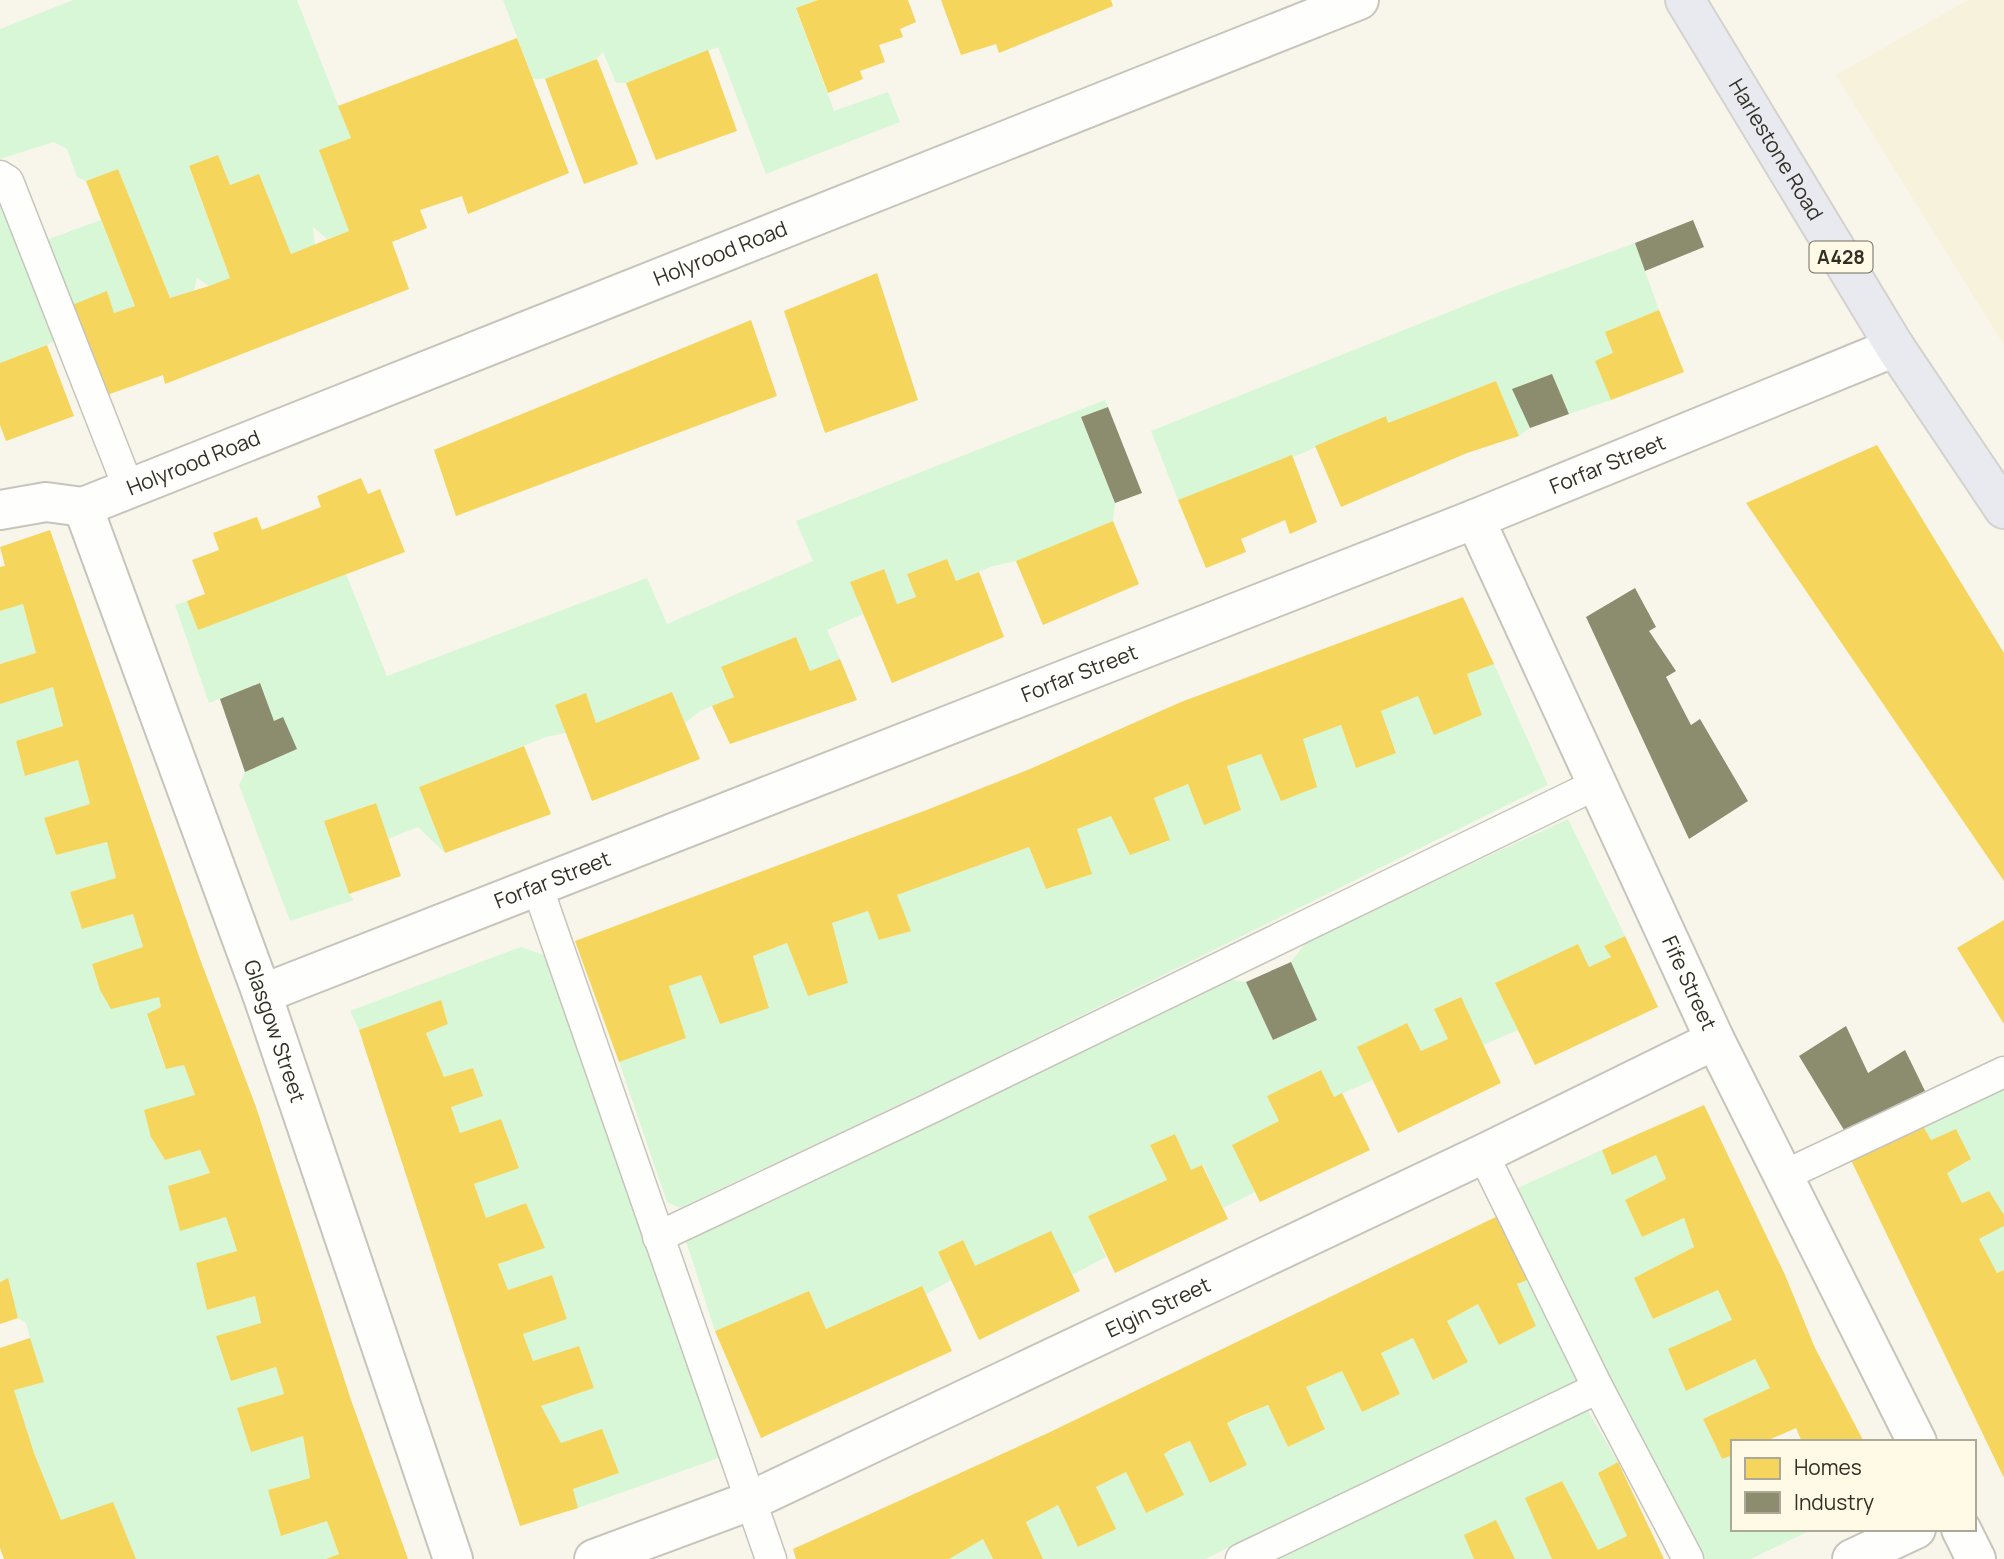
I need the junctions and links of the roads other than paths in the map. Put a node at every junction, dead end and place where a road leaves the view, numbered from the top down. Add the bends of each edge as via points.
1 (1359, 0) edge
2 (1685, 0) edge
3 (0, 176) edge
4 (1895, 347) junction
5 (129, 489) junction
6 (83, 507) junction
7 (2004, 509) edge
8 (0, 510) edge
9 (1475, 519) junction
10 (1599, 783) junction
11 (537, 886) junction
12 (262, 994) junction
13 (1714, 1040) junction
14 (2004, 1072) edge
15 (1483, 1153) junction
16 (1784, 1175) junction
17 (657, 1237) junction
18 (1598, 1388) junction
19 (1916, 1440) edge
20 (750, 1501) junction
21 (1912, 1531) edge
22 (1962, 1531) edge
23 (453, 1559) edge
24 (594, 1559) edge
25 (771, 1559) edge
26 (1241, 1559) edge
27 (1688, 1559) edge
28 (1852, 1559) edge
29 (1976, 1559) edge

1 - 5 street, Holyrood Road
2 - 4 main road, Harlestone Road / A428
3 - 5 lane via 8,181
4 - 7 main road, Harlestone Road / A428
4 - 9 street, Forfar Street
5 - 6 street, Holyrood Road
6 - 8 street via 46,502
6 - 12 street, Glasgow Street
9 - 10 street, Fife Street
9 - 11 street, Forfar Street
10 - 13 street, Fife Street
10 - 17 lane
11 - 12 street, Forfar Street
11 - 17 lane
12 - 23 street, Glasgow Street
13 - 15 street, Elgin Street
13 - 16 street, Fife Street
14 - 16 lane
15 - 18 lane
15 - 20 street, Elgin Street
16 - 19 street, Fife Street
17 - 20 lane
18 - 26 lane
18 - 27 lane
20 - 24 street, Elgin Street
20 - 25 lane
21 - 28 street
22 - 29 street

